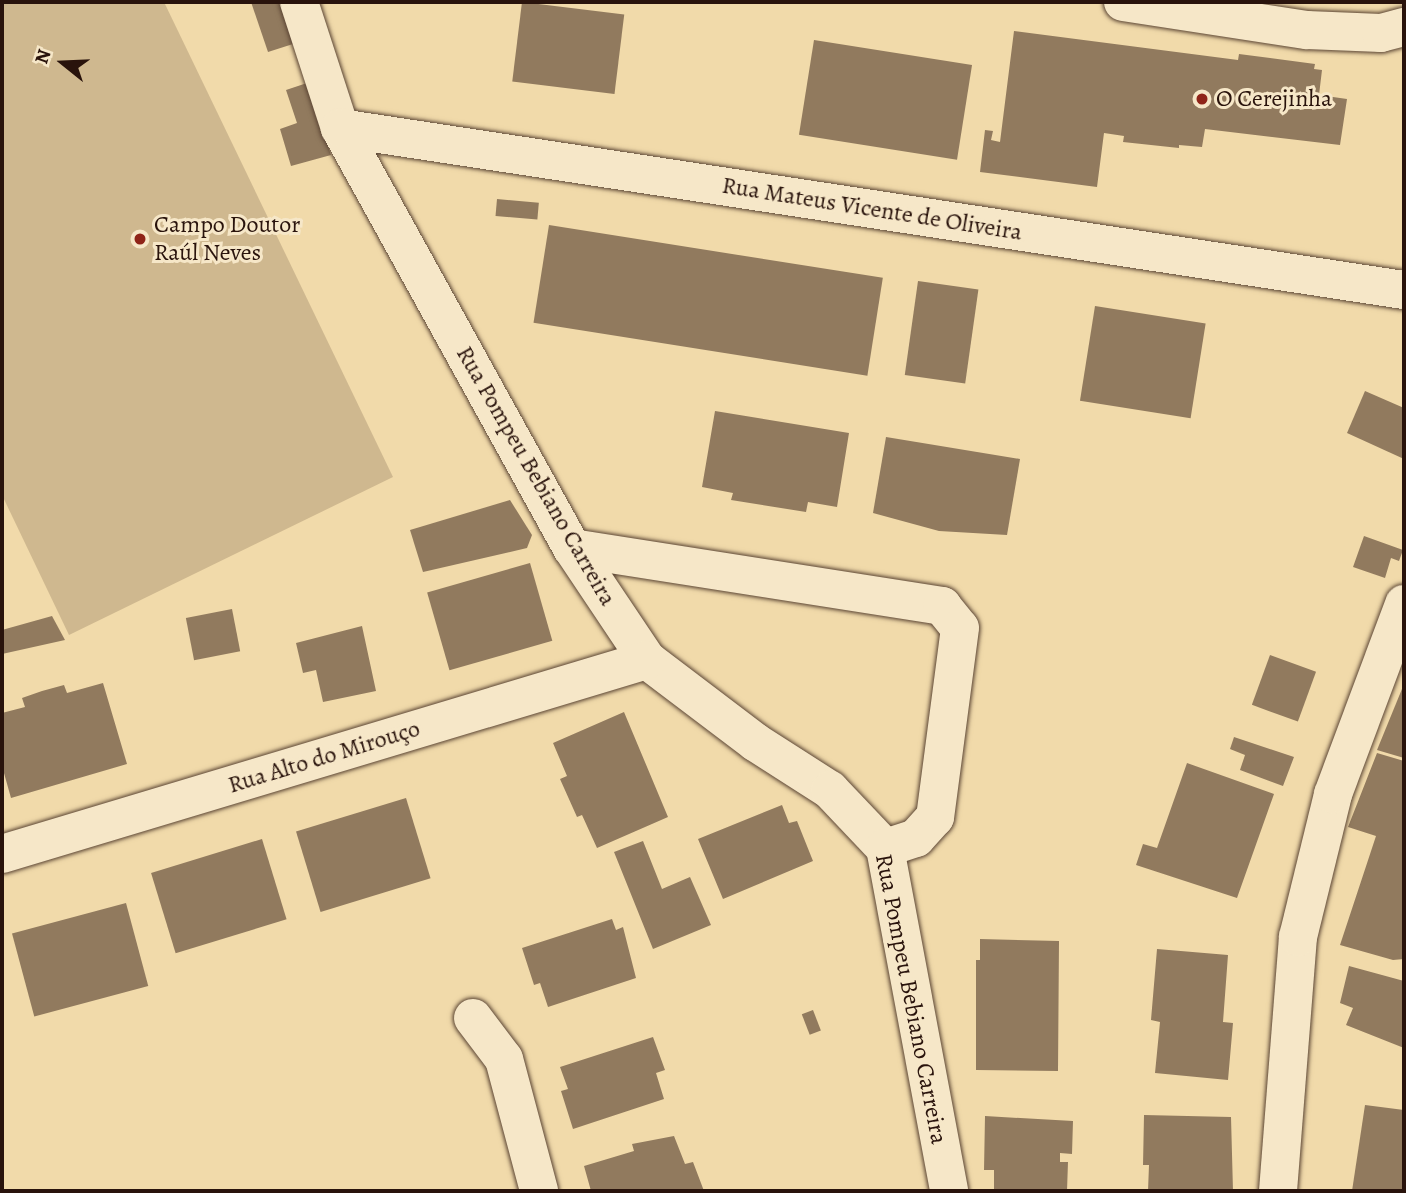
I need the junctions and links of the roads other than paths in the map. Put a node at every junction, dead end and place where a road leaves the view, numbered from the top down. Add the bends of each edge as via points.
1 (299, 2) edge
2 (1123, 2) edge
3 (1397, 33) edge
4 (340, 128) junction
5 (1404, 290) edge
6 (572, 548) junction
7 (1404, 604) edge
8 (647, 660) junction
9 (885, 848) junction
10 (2, 854) edge
11 (472, 1018) dead end
12 (539, 1191) edge
13 (949, 1191) edge
14 (1278, 1191) edge

1 - 4 street, Rua Pompeu Bebiano Carreira
2 - 3 street via 1307,30
4 - 5 street, Rua Mateus Vicente de Oliveira
4 - 6 street, Rua Pompeu Bebiano Carreira
6 - 8 street, Rua Pompeu Bebiano Carreira
6 - 9 street via 943,606 960,628 934,817 916,838
7 - 14 street via 1333,794 1298,937
8 - 9 street, Rua Pompeu Bebiano Carreira via 755,742 830,790
8 - 10 street, Rua Alto do Mirouço
9 - 13 street, Rua Pompeu Bebiano Carreira
11 - 12 street via 504,1059

